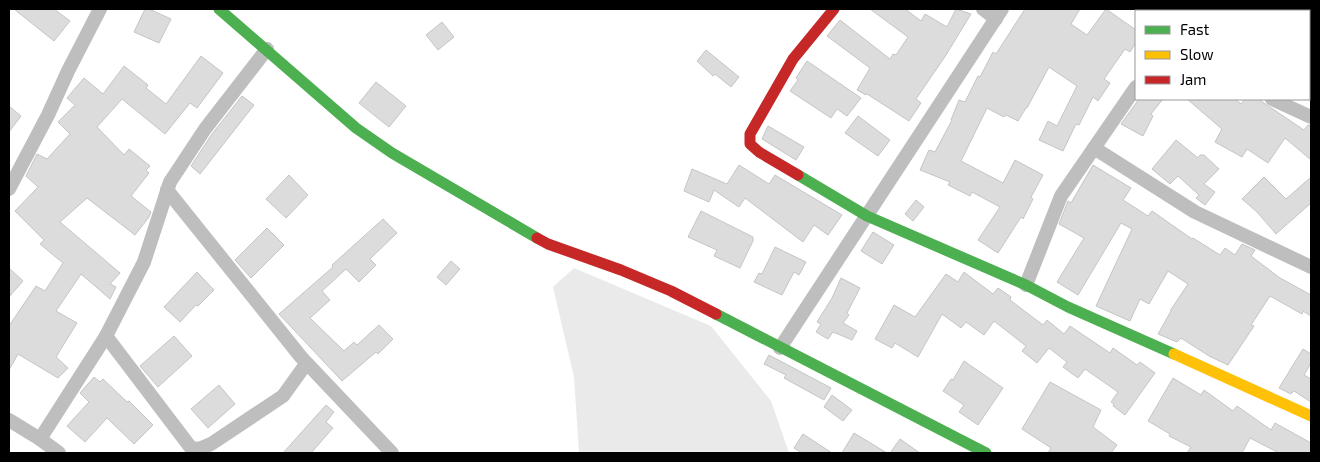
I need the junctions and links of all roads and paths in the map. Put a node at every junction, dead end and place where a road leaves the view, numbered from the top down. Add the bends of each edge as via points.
1 (100, 9) edge
2 (219, 9) edge
3 (834, 9) edge
4 (983, 9) edge
5 (999, 14) edge
6 (267, 49) junction
7 (1135, 87) edge
8 (1274, 100) edge
9 (1311, 117) edge
10 (1094, 148) junction
11 (9, 189) edge
12 (167, 190) junction
13 (867, 216) junction
14 (1311, 267) edge
15 (1026, 285) junction
16 (106, 336) junction
17 (780, 348) junction
18 (306, 364) junction
19 (1311, 416) edge
20 (9, 420) edge
21 (40, 439) junction
22 (58, 453) edge
23 (392, 453) edge
24 (985, 453) edge

1 - 11 street
2 - 6 street
3 - 13 street via 793,59 750,134 750,144
4 - 5 street
5 - 13 street
6 - 12 street via 206,129
6 - 17 street via 356,128 522,230 548,244 671,291
7 - 10 street
8 - 9 street
10 - 14 street via 1195,212
10 - 15 street via 1061,196
12 - 16 street via 144,262
12 - 18 street
13 - 15 street
13 - 17 street
15 - 19 street
16 - 18 street via 190,448 211,444 283,396
16 - 21 street
17 - 24 street
18 - 23 street
20 - 21 street
21 - 22 street

